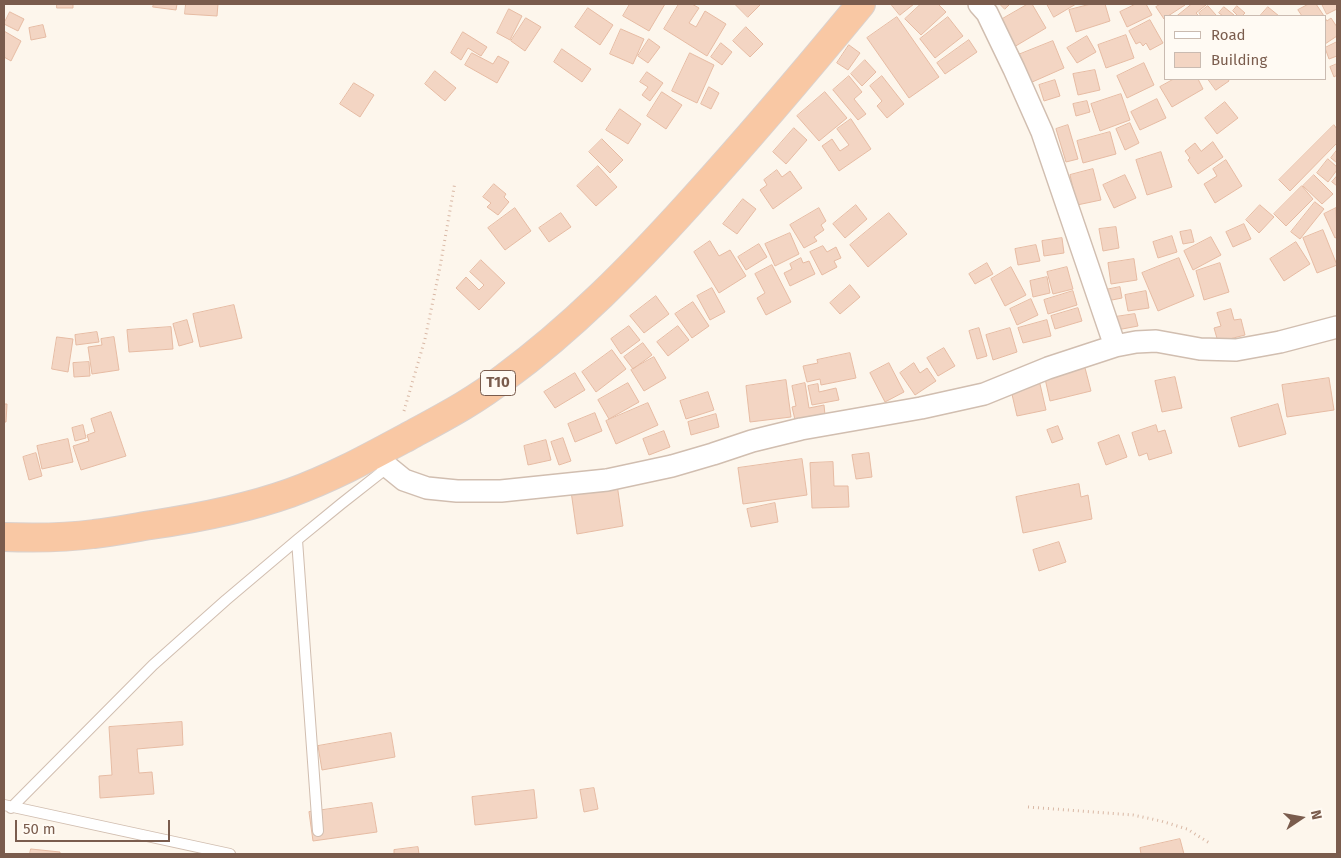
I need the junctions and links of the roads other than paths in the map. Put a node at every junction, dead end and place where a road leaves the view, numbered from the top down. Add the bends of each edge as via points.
1 (861, 4) edge
2 (979, 4) edge
3 (1337, 327) edge
4 (1115, 346) junction
5 (387, 455) junction
6 (4, 537) edge
7 (297, 540) junction
8 (7, 807) edge
9 (318, 831) dead end
10 (230, 854) edge

1 - 5 highway, T10 via 720,170 610,287 562,332 504,379
2 - 4 street via 987,13 1042,132
3 - 4 street via 1236,350 1200,349 1156,341
4 - 5 street via 984,394 800,429 672,466 607,480 501,491 457,492 427,488 404,480
5 - 6 highway, T10 via 290,493 232,510 93,534
5 - 7 lane via 341,504
7 - 8 lane via 153,665
7 - 9 lane
8 - 10 lane

